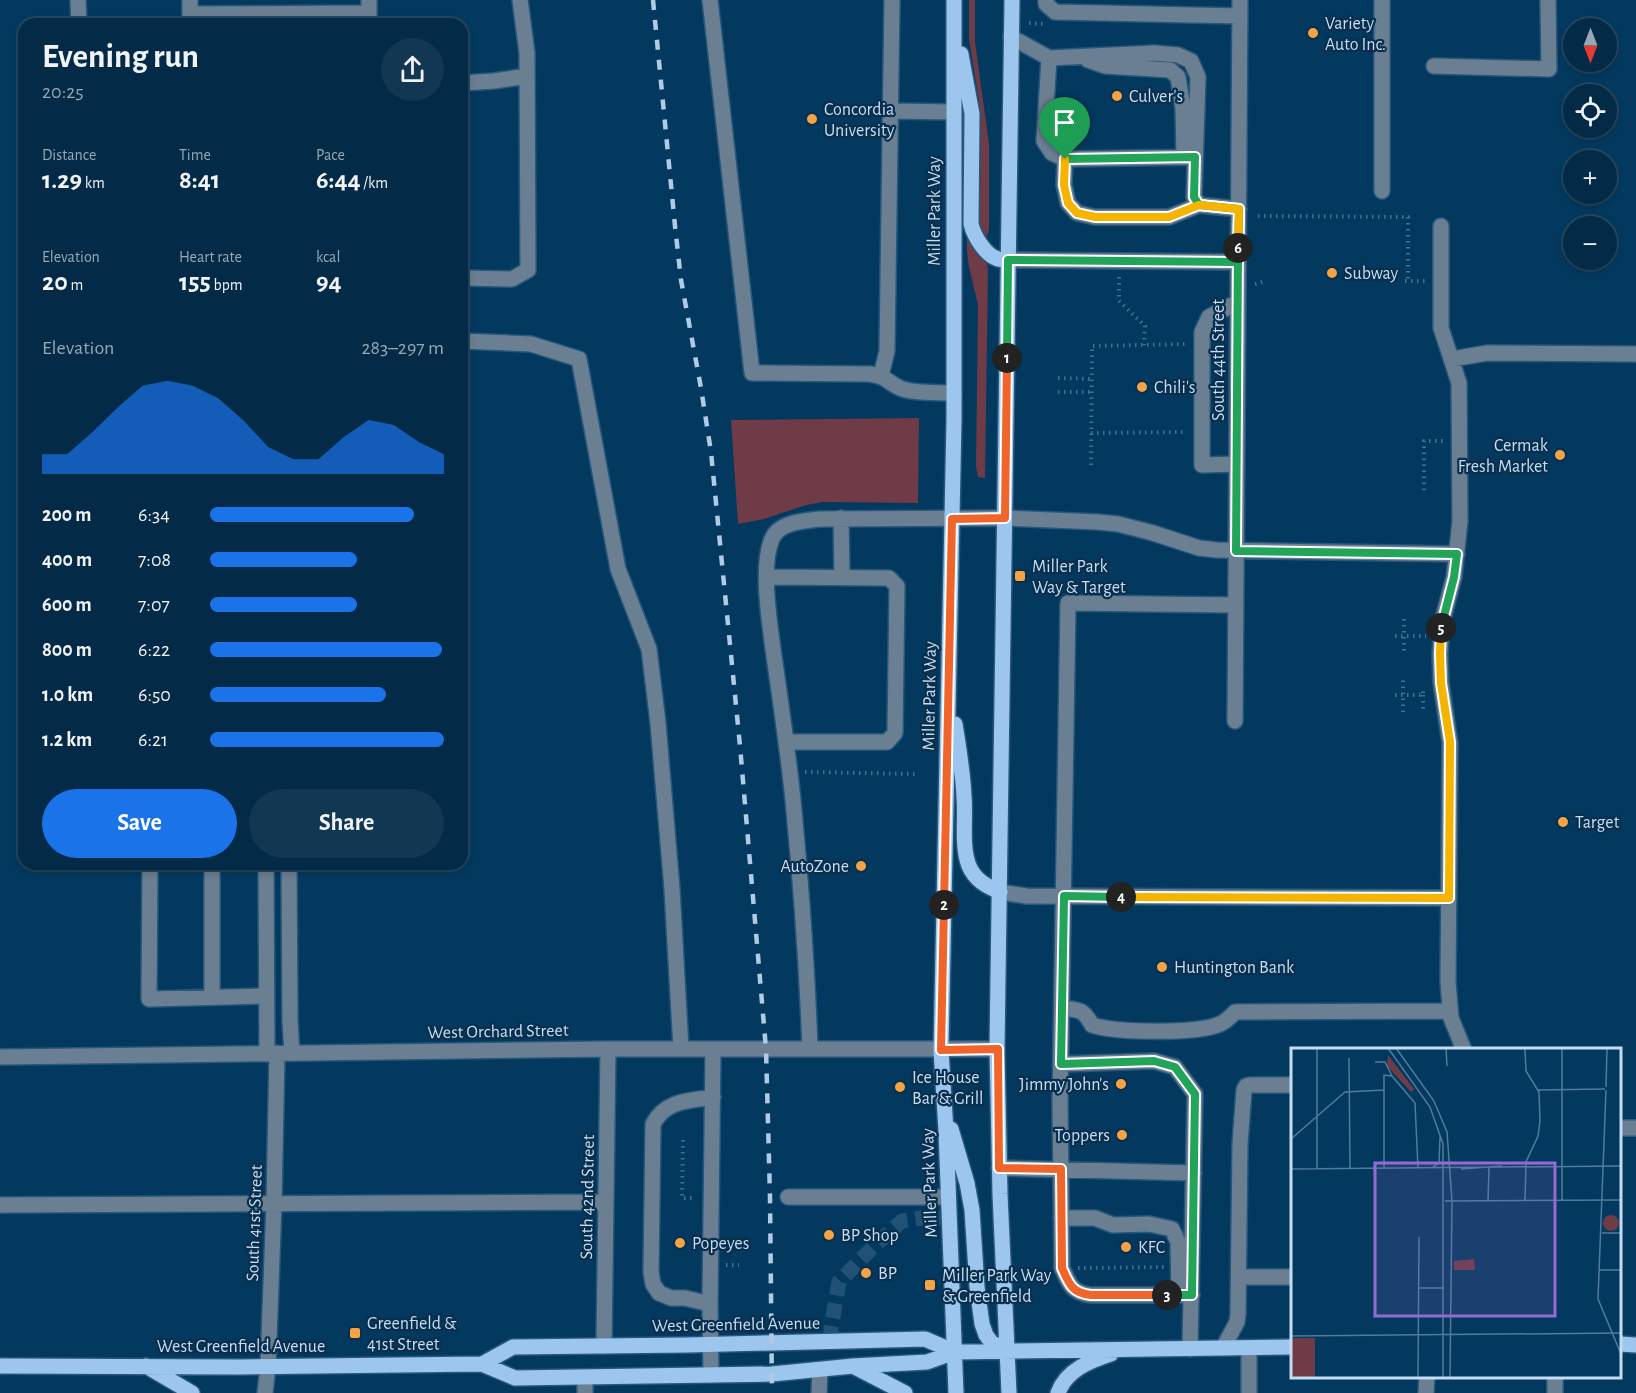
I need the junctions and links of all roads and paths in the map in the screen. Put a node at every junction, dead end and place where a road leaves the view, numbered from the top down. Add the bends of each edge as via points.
1 (78, 0) edge
2 (520, 0) edge
3 (710, 0) edge
4 (892, 0) edge
5 (954, 0) edge
6 (1012, 0) edge
7 (1046, 0) edge
8 (1240, 0) edge
9 (1383, 0) edge
10 (1548, 0) edge
11 (369, 12) edge
12 (190, 13) edge
13 (1240, 16) junction
14 (79, 18) edge
15 (954, 19) junction
16 (1011, 37) junction
17 (1049, 58) junction
18 (1434, 66) dead end
19 (527, 76) junction
20 (468, 83) edge
21 (890, 111) junction
22 (954, 112) junction
23 (1190, 157) junction
24 (1065, 159) junction
25 (1382, 191) dead end
26 (1199, 205) junction
27 (1239, 209) junction
28 (1258, 216) dead end
29 (1441, 226) dead end
30 (1008, 260) junction
31 (1238, 262) junction
32 (1119, 276) dead end
33 (468, 278) edge
34 (1266, 281) dead end
35 (1408, 281) dead end
36 (1258, 284) dead end
37 (1238, 302) junction
38 (468, 341) edge
39 (1202, 344) junction
40 (1144, 345) junction
41 (1636, 354) edge
42 (1452, 359) junction
43 (881, 376) junction
44 (1058, 378) dead end
45 (1092, 378) junction
46 (1058, 392) dead end
47 (954, 393) junction
48 (1091, 393) junction
49 (1202, 432) junction
50 (1091, 433) junction
51 (1459, 440) junction
52 (1237, 464) junction
53 (1091, 465) dead end
54 (1424, 490) dead end
55 (841, 518) junction
56 (1005, 518) junction
57 (952, 519) junction
58 (1236, 551) junction
59 (1457, 554) junction
60 (767, 577) junction
61 (842, 578) junction
62 (1235, 605) junction
63 (1404, 619) dead end
64 (1395, 636) dead end
65 (1404, 636) junction
66 (1427, 636) dead end
67 (1404, 653) dead end
68 (1403, 678) dead end
69 (1427, 685) dead end
70 (948, 689) junction
71 (1395, 695) dead end
72 (1403, 695) junction
73 (1423, 695) junction
74 (1423, 711) dead end
75 (1403, 712) dead end
76 (1234, 721) dead end
77 (786, 742) junction
78 (790, 772) junction
79 (917, 774) dead end
80 (150, 870) edge
81 (212, 870) edge
82 (266, 870) edge
83 (289, 870) edge
84 (1000, 892) junction
85 (1064, 896) junction
86 (1449, 898) junction
87 (266, 996) junction
88 (212, 997) junction
89 (1062, 1008) junction
90 (1450, 1011) junction
91 (1463, 1048) edge
92 (608, 1049) junction
93 (681, 1049) junction
94 (713, 1049) junction
95 (810, 1049) junction
96 (998, 1049) junction
97 (941, 1050) junction
98 (278, 1053) junction
99 (0, 1057) edge
100 (1061, 1064) junction
101 (1291, 1085) edge
102 (1019, 1089) dead end
103 (1060, 1089) junction
104 (713, 1097) junction
105 (945, 1111) junction
106 (683, 1140) dead end
107 (999, 1168) junction
108 (1061, 1169) junction
109 (1194, 1173) junction
110 (788, 1197) dead end
111 (948, 1197) junction
112 (699, 1198) dead end
113 (606, 1202) junction
114 (274, 1203) junction
115 (0, 1205) edge
116 (1061, 1218) junction
117 (1178, 1267) junction
118 (1064, 1271) junction
119 (1030, 1275) dead end
120 (1239, 1277) junction
121 (1291, 1277) edge
122 (1185, 1295) junction
123 (710, 1304) junction
124 (1621, 1344) edge
125 (711, 1345) junction
126 (1636, 1345) edge
127 (604, 1346) junction
128 (1291, 1347) edge
129 (1223, 1348) junction
130 (1248, 1348) junction
131 (1190, 1349) junction
132 (1124, 1350) junction
133 (1007, 1351) junction
134 (956, 1352) junction
135 (483, 1364) junction
136 (0, 1365) edge
137 (146, 1366) junction
138 (268, 1366) junction
139 (853, 1366) junction
140 (820, 1370) junction
141 (711, 1375) junction
142 (1427, 1378) edge
143 (585, 1385) edge
144 (192, 1393) edge
145 (265, 1393) edge
146 (819, 1393) edge
147 (905, 1393) edge
148 (957, 1393) edge
149 (1009, 1393) edge
150 (1058, 1393) edge
151 (1249, 1393) edge
152 (1426, 1393) edge

1 - 14 street
2 - 19 street
3 - 43 street via 752,373
4 - 21 street
5 - 15 main road, Miller Park Way
6 - 16 main road
7 - 13 street via 1055,12
8 - 13 street, South 44th Street
9 - 25 street
10 - 18 street via 1549,69
11 - 12 street
13 - 27 street, South 44th Street
15 - 22 main road, Miller Park Way
15 - 30 main road via 972,114 971,224 991,255
16 - 17 street
16 - 30 main road
17 - 23 street via 1154,53 1178,55 1191,61 1198,77
17 - 24 street via 1044,141 1052,153
19 - 20 street
19 - 33 street via 528,270 512,279
21 - 22 street
21 - 43 street via 887,351
22 - 47 main road, Miller Park Way
23 - 24 street
23 - 26 street via 1194,197
24 - 26 street via 1068,203 1077,213 1095,217 1169,217
26 - 27 street
27 - 31 street, South 44th Street
28 - 35 path via 1408,217
29 - 42 street via 1441,328
30 - 31 street
30 - 56 main road
31 - 37 street, South 44th Street
32 - 40 path via 1119,301 1145,326
34 - 36 path
37 - 39 street via 1209,317 1202,332
37 - 52 street, South 44th Street
38 - 93 street via 531,344 579,358 618,569 649,649 672,889
39 - 40 path
39 - 49 street
40 - 45 path via 1092,346
41 - 42 street via 1487,353
42 - 51 street via 1459,383
43 - 47 street via 910,391
44 - 45 path
45 - 48 path
46 - 48 path
47 - 57 main road, Miller Park Way
48 - 50 path
49 - 50 path
49 - 52 street via 1202,465
50 - 53 path
51 - 54 path via 1424,441
51 - 59 street
52 - 58 street, South 44th Street
55 - 57 street
55 - 60 street via 779,528 770,544
55 - 61 street
56 - 57 street
56 - 58 street via 1118,524 1199,548
56 - 84 main road
57 - 70 main road, Miller Park Way
58 - 59 street
58 - 62 street, South 44th Street
59 - 86 street via 1442,622 1440,654 1450,742
60 - 61 street
60 - 77 street
61 - 77 street via 889,578 897,586 895,733 886,742
62 - 76 street, South 44th Street
62 - 85 street via 1068,603
63 - 65 path
64 - 65 path
65 - 66 path
65 - 67 path
68 - 72 path
69 - 73 path
70 - 84 main road via 961,763 969,865 975,877
70 - 97 main road, Miller Park Way
71 - 72 path
72 - 73 path
72 - 75 path
73 - 74 path
77 - 78 street
78 - 79 path
78 - 95 street
80 - 88 street via 149,999
81 - 88 street
82 - 87 street
83 - 98 street
84 - 85 street
84 - 96 main road
85 - 86 street
85 - 89 street
86 - 90 street
87 - 88 street
87 - 98 street
89 - 90 street via 1078,1009 1092,1025 1103,1028 1161,1031 1218,1025 1235,1012
89 - 100 street
90 - 91 street
92 - 93 street, West Orchard Street
92 - 98 street, West Orchard Street
92 - 113 street, South 42nd Street
93 - 94 street, West Orchard Street
94 - 95 street, West Orchard Street
94 - 104 street
95 - 97 street, West Orchard Street
96 - 97 street, West Orchard Street
96 - 107 main road
97 - 105 main road, Miller Park Way
98 - 99 street, West Orchard Street
98 - 114 street, South 41st Street
100 - 103 street
100 - 109 street via 1154,1061 1175,1067 1195,1094
101 - 120 street via 1246,1086 1240,1144
102 - 103 path
103 - 108 street
104 - 123 street
104 - 123 street via 665,1108 653,1124 651,1261 653,1284 659,1293 671,1299
105 - 111 main road, Miller Park Way
105 - 133 main road via 972,1210 982,1324 991,1342
106 - 112 path via 682,1198
107 - 108 street
107 - 133 main road
108 - 109 street
108 - 116 street
109 - 122 street
110 - 111 street
111 - 134 main road, Miller Park Way
113 - 114 street
113 - 127 street, South 42nd Street
114 - 115 street
114 - 138 street, South 41st Street
116 - 117 street via 1095,1218 1113,1225 1149,1224 1172,1229 1178,1242
116 - 118 street
117 - 118 path
117 - 122 street
118 - 119 path
118 - 122 street via 1074,1290 1081,1294
120 - 121 street
120 - 129 street via 1239,1314
122 - 131 street
123 - 125 street
124 - 126 main road
125 - 127 main road, West Greenfield Avenue
125 - 134 main road, West Greenfield Avenue via 925,1339
125 - 141 street
127 - 135 main road, West Greenfield Avenue via 513,1347
128 - 130 main road, West Greenfield Avenue
129 - 130 main road, West Greenfield Avenue
129 - 131 main road, West Greenfield Avenue
130 - 151 street
131 - 132 main road, West Greenfield Avenue
132 - 133 main road, West Greenfield Avenue
132 - 150 main road via 1082,1365 1065,1379
133 - 134 main road, West Greenfield Avenue
133 - 149 main road
134 - 139 main road, West Greenfield Avenue via 927,1362
134 - 148 main road, Miller Park Way
135 - 138 main road, West Greenfield Avenue
135 - 143 main road, West Greenfield Avenue via 516,1378
136 - 137 main road, West Greenfield Avenue
137 - 138 main road, West Greenfield Avenue
137 - 144 main road
138 - 145 street, South 41st Street
139 - 140 main road, West Greenfield Avenue
139 - 147 main road
140 - 141 main road, West Greenfield Avenue
140 - 146 street
141 - 143 main road, West Greenfield Avenue
142 - 152 street

